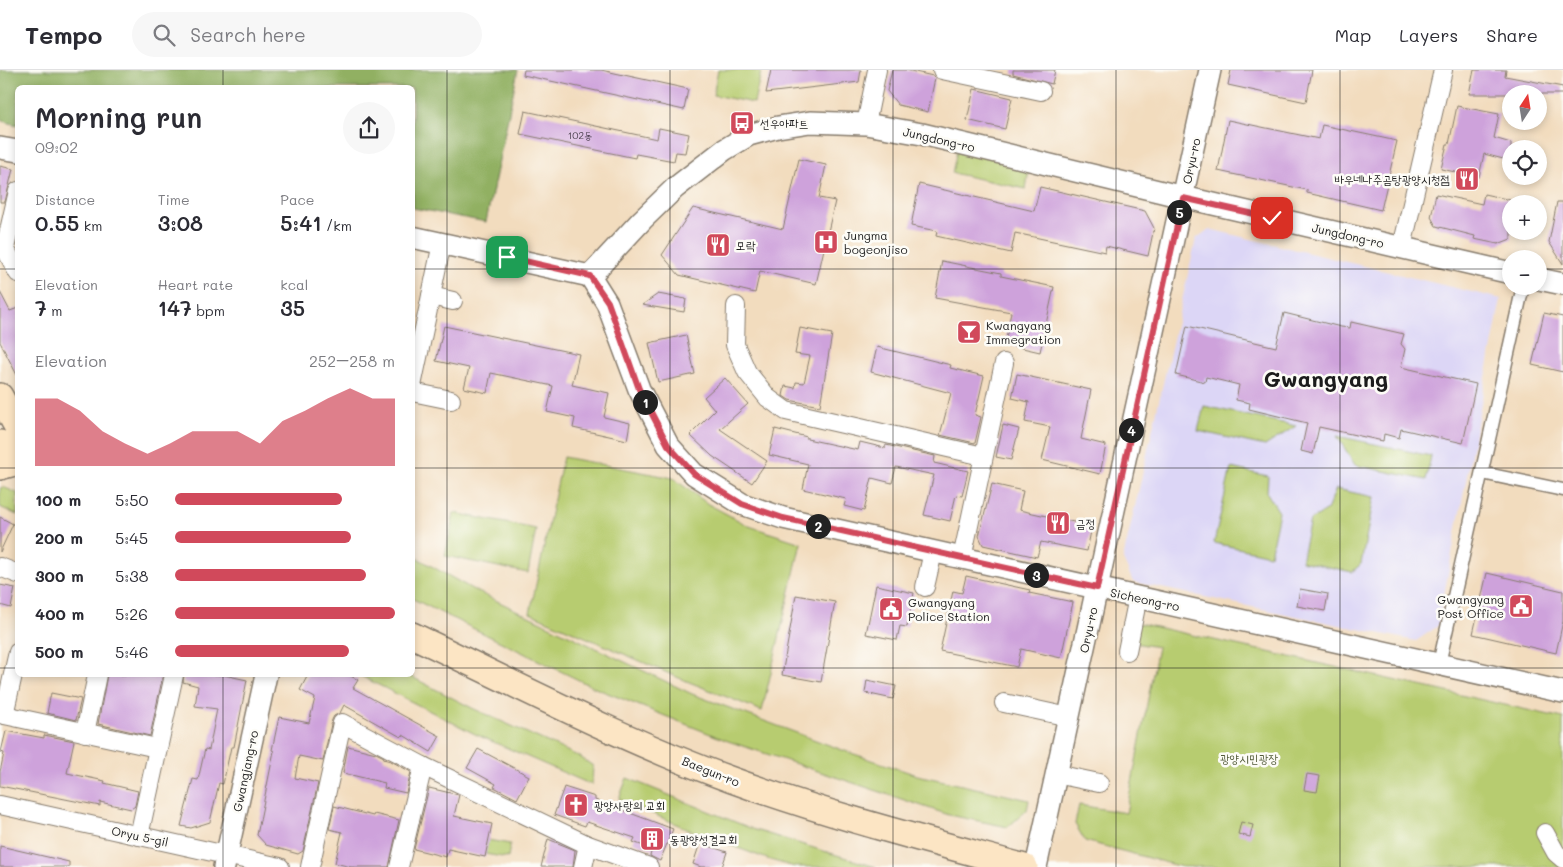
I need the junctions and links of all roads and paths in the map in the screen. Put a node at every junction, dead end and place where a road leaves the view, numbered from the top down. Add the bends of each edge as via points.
1 (877, 70) edge
2 (942, 70) edge
3 (1210, 70) edge
4 (1443, 70) edge
5 (1041, 91) dead end
6 (866, 124) junction
7 (0, 148) edge
8 (15, 150) edge
9 (1183, 198) junction
10 (15, 204) edge
11 (415, 242) edge
12 (442, 243) junction
13 (1402, 248) junction
14 (15, 263) edge
15 (1502, 271) edge
16 (590, 276) junction
17 (1547, 281) edge
18 (1563, 284) edge
19 (1521, 295) edge
20 (431, 296) junction
21 (454, 300) dead end
22 (736, 306) dead end
23 (1004, 363) dead end
24 (415, 372) edge
25 (415, 393) edge
26 (0, 396) edge
27 (451, 400) dead end
28 (15, 424) edge
29 (0, 443) edge
30 (15, 450) edge
31 (983, 456) junction
32 (15, 463) edge
33 (0, 466) edge
34 (1482, 473) junction
35 (1563, 490) edge
36 (933, 552) junction
37 (962, 558) junction
38 (0, 567) edge
39 (15, 573) edge
40 (926, 587) dead end
41 (1097, 588) junction
42 (1138, 597) junction
43 (415, 636) edge
44 (1127, 651) dead end
45 (15, 664) edge
46 (1439, 664) junction
47 (97, 677) edge
48 (174, 677) edge
49 (266, 677) edge
50 (1562, 687) edge
51 (1004, 704) dead end
52 (2, 714) edge
53 (1069, 717) junction
54 (85, 733) junction
55 (157, 748) junction
56 (423, 766) junction
57 (1056, 774) junction
58 (1099, 783) dead end
59 (0, 805) edge
60 (1545, 833) dead end
61 (139, 836) junction
62 (588, 845) junction
63 (1563, 859) edge
64 (225, 861) edge
65 (280, 867) edge
66 (310, 867) edge
67 (399, 867) edge
68 (583, 867) edge
69 (649, 867) edge
70 (1025, 867) edge
71 (1036, 867) edge

1 - 6 street
2 - 5 street
3 - 9 street, Oryu-ro
4 - 13 street
6 - 9 street, Jungdong-ro via 922,134
6 - 16 street, Jungdong-ro via 810,122 749,135 675,188
7 - 8 street
9 - 13 street, Jungdong-ro
9 - 41 street, Oryu-ro
10 - 14 street via 5,248
11 - 12 street
12 - 16 street
12 - 20 street
13 - 15 street, Jungdong-ro
16 - 36 street, Sicheong-ro via 608,302 639,389 668,445 694,474 742,504 783,518
17 - 18 street
19 - 34 street
20 - 21 street
20 - 24 street
22 - 31 street via 735,345 747,372 768,398 786,411
23 - 31 street
25 - 27 street
26 - 28 main road
29 - 30 main road
31 - 37 street
32 - 33 main road
34 - 35 street
34 - 46 street
36 - 37 street, Sicheong-ro
36 - 40 street
37 - 41 street, Sicheong-ro
38 - 39 street
41 - 42 street, Sicheong-ro
41 - 53 street, Oryu-ro
42 - 44 street
42 - 46 street, Sicheong-ro
43 - 70 main road, Baegun-ro via 625,735 731,779 843,818
45 - 52 street
46 - 50 street, Sicheong-ro
47 - 54 street
48 - 55 street
49 - 64 street, Gwangjang-ro
51 - 53 street
52 - 54 street
53 - 57 street, Oryu-ro
54 - 55 street
55 - 61 street
56 - 62 street
56 - 66 street via 342,723
56 - 67 street
57 - 58 street
57 - 71 street, Oryu-ro
59 - 61 street, Oryu 5-gil
60 - 63 street via 1556,854
61 - 64 street, Oryu 5-gil
62 - 68 street
62 - 69 street
64 - 65 street, Oryu 5-gil

